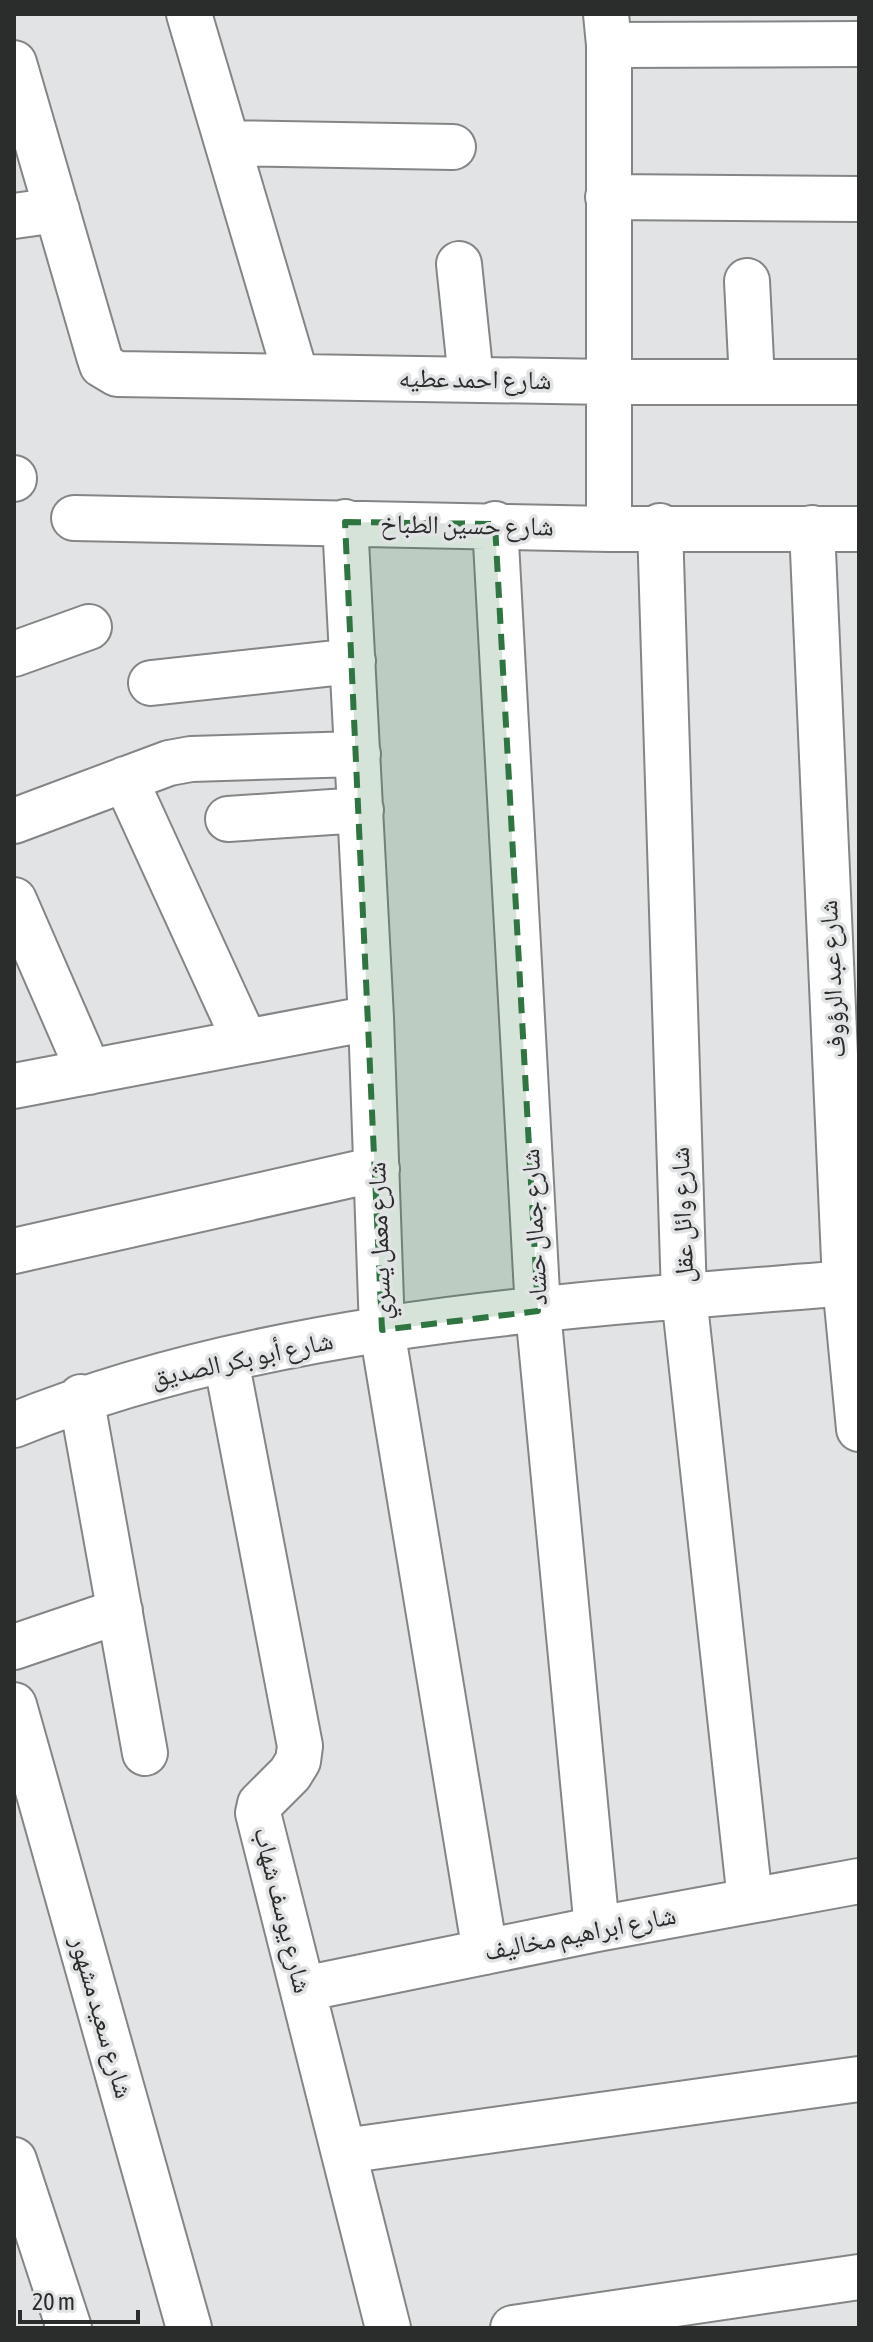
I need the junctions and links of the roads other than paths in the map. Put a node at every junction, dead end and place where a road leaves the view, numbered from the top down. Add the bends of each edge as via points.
1 (189, 14) edge
2 (608, 29) edge
3 (859, 44) edge
4 (18, 90) edge
5 (227, 143) junction
6 (453, 147) dead end
7 (608, 197) junction
8 (859, 199) edge
9 (57, 210) junction
10 (14, 216) edge
11 (459, 264) dead end
12 (747, 281) dead end
13 (296, 376) junction
14 (471, 379) junction
15 (752, 381) junction
16 (608, 382) junction
17 (859, 382) edge
18 (74, 518) dead end
19 (345, 522) junction
20 (495, 524) junction
21 (660, 526) junction
22 (812, 528) junction
23 (609, 529) junction
24 (859, 529) edge
25 (89, 627) dead end
26 (14, 654) edge
27 (353, 661) junction
28 (151, 683) dead end
29 (358, 754) junction
30 (125, 779) junction
31 (361, 810) junction
32 (228, 819) dead end
33 (14, 821) edge
34 (14, 900) edge
35 (371, 1018) junction
36 (245, 1041) junction
37 (89, 1072) junction
38 (14, 1086) edge
39 (377, 1169) junction
40 (14, 1251) edge
41 (852, 1282) edge
42 (684, 1296) junction
43 (538, 1311) junction
44 (382, 1330) junction
45 (226, 1360) junction
46 (81, 1397) junction
47 (14, 1425) edge
48 (859, 1429) edge
49 (120, 1611) junction
50 (14, 1647) edge
51 (14, 1705) edge
52 (145, 1753) dead end
53 (859, 1881) edge
54 (750, 1900) junction
55 (597, 1929) junction
56 (485, 1952) junction
57 (303, 1989) junction
58 (859, 2079) edge
59 (344, 2151) junction
60 (14, 2160) edge
61 (859, 2277) edge
62 (69, 2328) edge
63 (189, 2328) edge
64 (388, 2328) edge
65 (513, 2328) edge

1 - 5 street
2 - 3 street
2 - 7 street
4 - 9 street
5 - 6 street
5 - 13 street
7 - 8 street
7 - 16 street
9 - 10 street
9 - 13 street, شارع احمد عطيه via 102,365 117,374
11 - 14 street
12 - 15 street
13 - 14 street, شارع احمد عطيه
14 - 16 street, شارع احمد عطيه
15 - 16 street, شارع احمد عطيه
15 - 17 street, شارع احمد عطيه
16 - 23 street
18 - 19 street, شارع حسين الطباخ
19 - 20 street, شارع حسين الطباخ
19 - 27 street, شارع معمل يسري
20 - 23 street, شارع حسين الطباخ
20 - 43 street, شارع جمال حشاد
21 - 22 street, شارع حسين الطباخ
21 - 23 street, شارع حسين الطباخ
21 - 42 street, شارع وائل عقل
22 - 24 street, شارع حسين الطباخ
22 - 41 street, شارع عبد الرؤوف
25 - 26 street
27 - 28 street
27 - 29 street, شارع معمل يسري
29 - 30 street via 191,759
29 - 31 street, شارع معمل يسري
30 - 33 street
30 - 36 street
31 - 32 street
31 - 35 street, شارع معمل يسري
34 - 37 street
35 - 36 street
35 - 39 street, شارع معمل يسري
36 - 37 street
37 - 38 street
39 - 40 street
39 - 44 street, شارع معمل يسري
41 - 42 street, شارع أبو بكر الصديق
41 - 48 street, شارع عبد الرؤوف
42 - 43 street, شارع أبو بكر الصديق
42 - 54 street, شارع وائل عقل
43 - 44 street, شارع أبو بكر الصديق
43 - 55 street, شارع جمال حشاد
44 - 45 street, شارع أبو بكر الصديق
44 - 56 street, شارع معمل يسري
45 - 46 street, شارع أبو بكر الصديق
45 - 57 street, شارع يوسف شهاب via 300,1746 298,1761 258,1813
46 - 47 street, شارع أبو بكر الصديق
46 - 49 street
49 - 50 street
49 - 52 street
51 - 63 street, شارع سعيد مشهور
53 - 54 street, شارع ابراهيم مخاليف
54 - 55 street, شارع ابراهيم مخاليف
55 - 56 street, شارع ابراهيم مخاليف
56 - 57 street, شارع ابراهيم مخاليف
57 - 59 street, شارع يوسف شهاب
58 - 59 street
59 - 64 street, شارع يوسف شهاب
60 - 62 street
61 - 65 street

